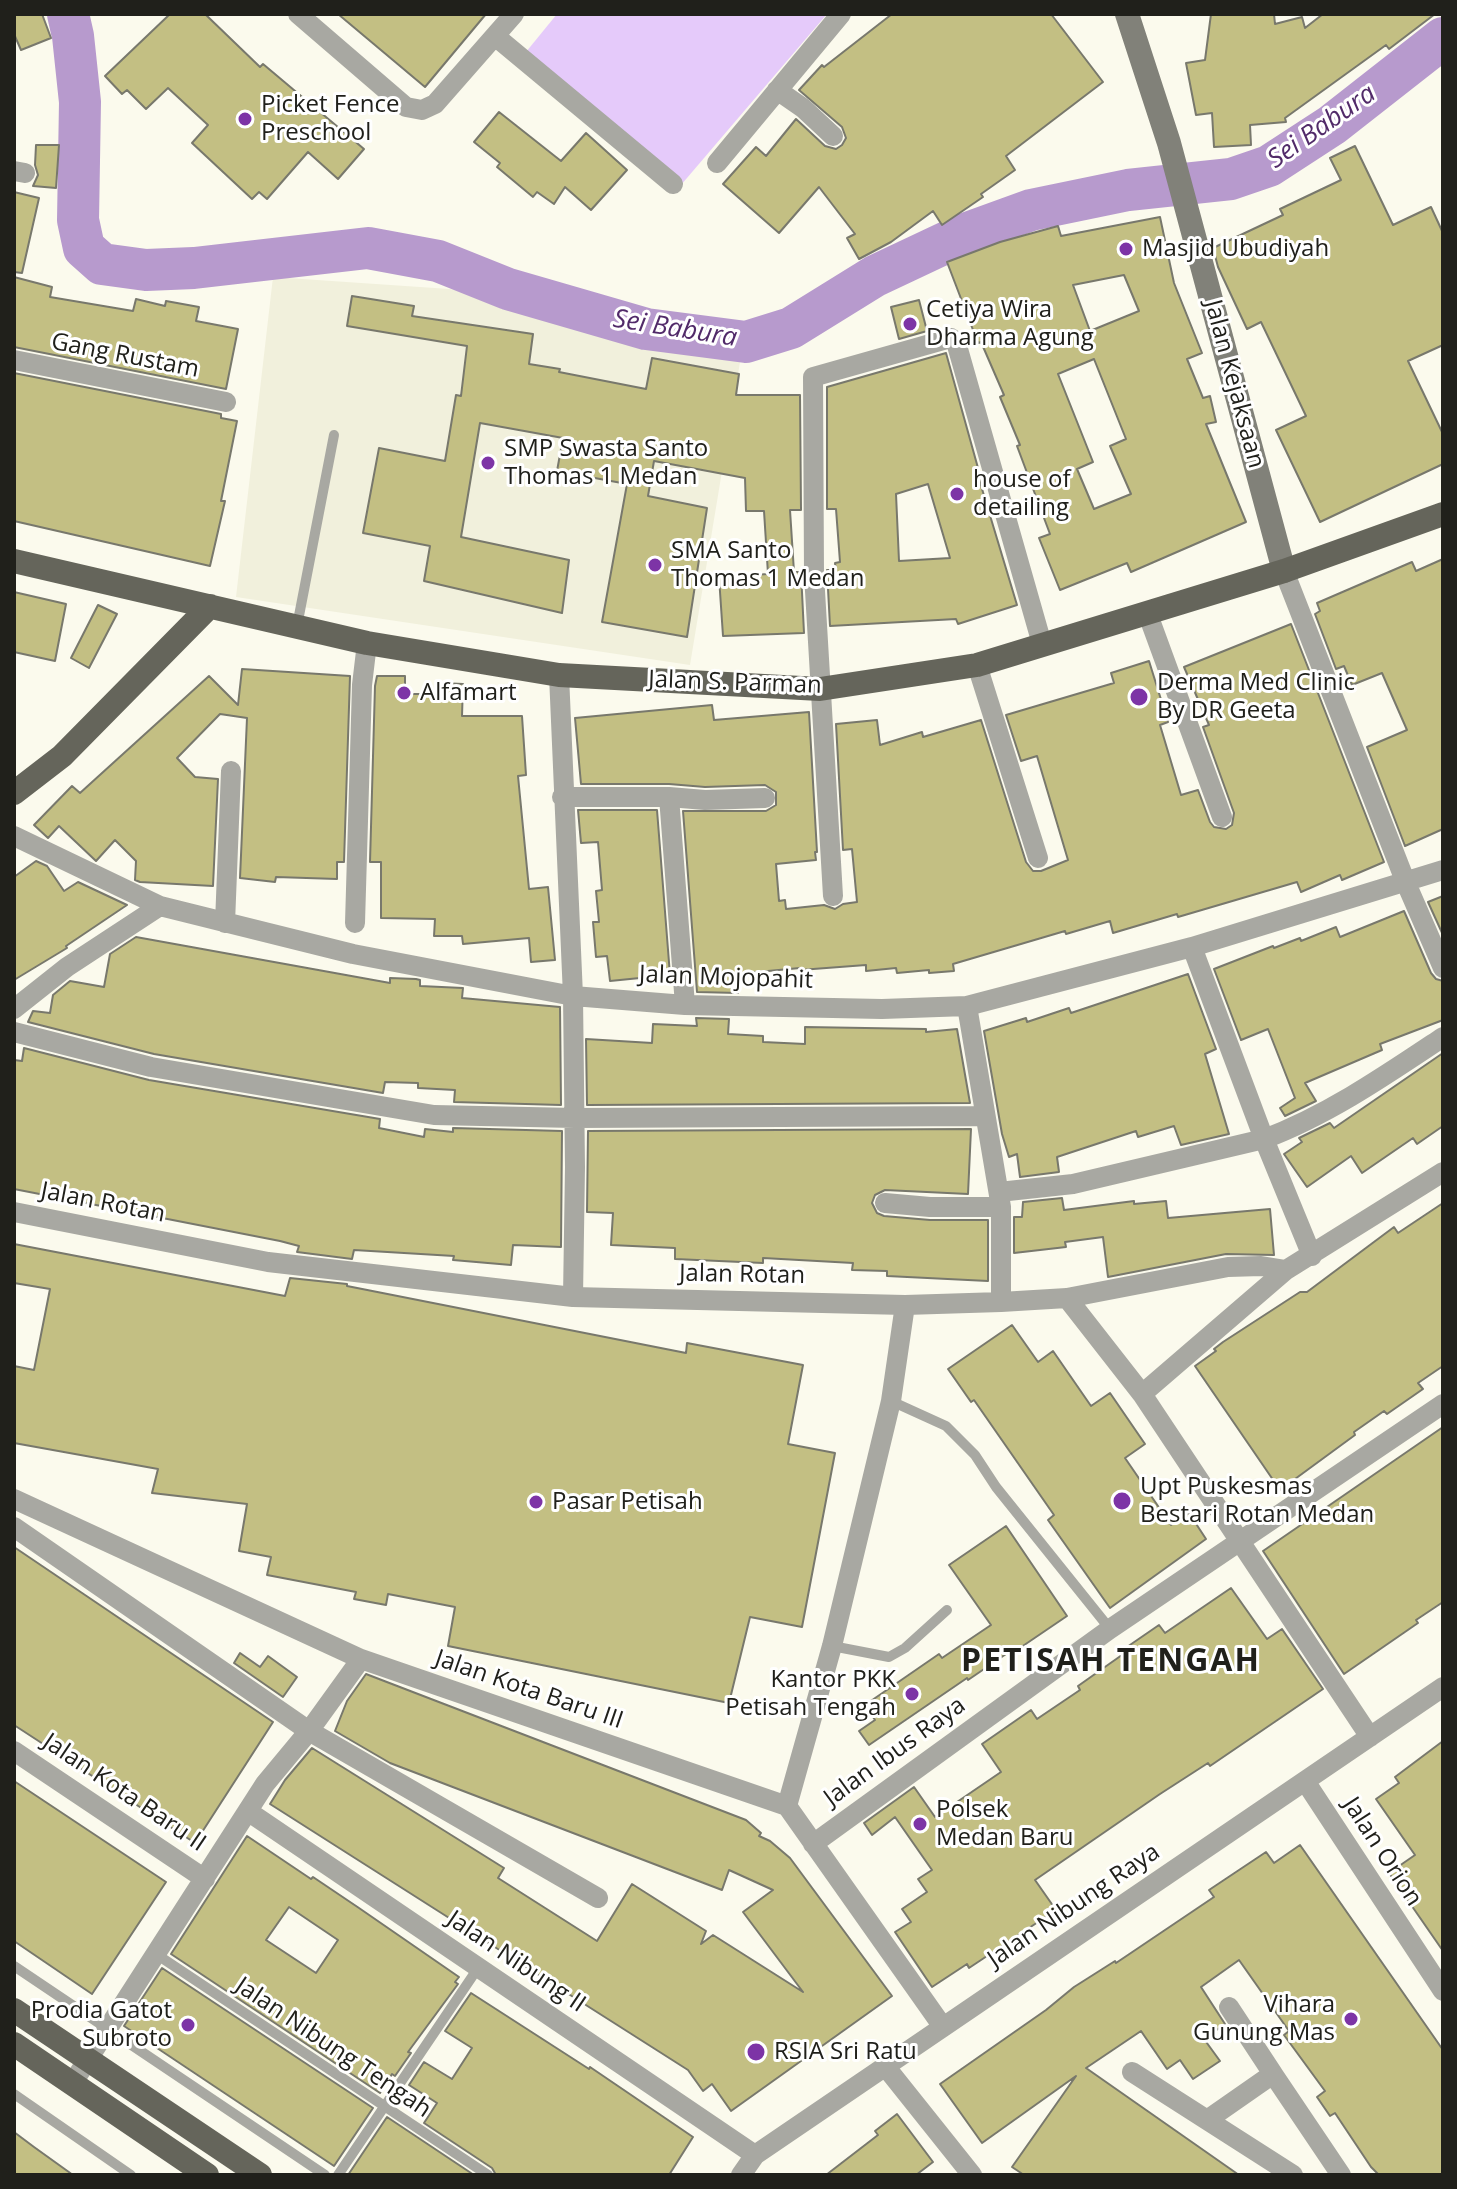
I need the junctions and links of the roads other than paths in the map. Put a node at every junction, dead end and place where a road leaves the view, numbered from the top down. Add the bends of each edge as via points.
1 (298, 14) edge
2 (514, 14) edge
3 (841, 14) edge
4 (1127, 14) edge
5 (495, 36) junction
6 (777, 90) junction
7 (833, 136) dead end
8 (717, 163) dead end
9 (673, 184) dead end
10 (14, 360) edge
11 (226, 402) dead end
12 (334, 435) dead end
13 (1443, 514) edge
14 (14, 561) edge
15 (1284, 571) junction
16 (210, 606) junction
17 (1147, 612) junction
18 (297, 628) junction
19 (367, 643) junction
20 (1042, 644) junction
21 (977, 665) junction
22 (559, 675) junction
23 (820, 689) junction
24 (231, 771) dead end
25 (14, 793) edge
26 (562, 797) junction
27 (669, 797) junction
28 (765, 798) dead end
29 (1222, 817) dead end
30 (14, 836) edge
31 (1038, 858) dead end
32 (1443, 870) edge
33 (1406, 883) junction
34 (833, 896) dead end
35 (160, 906) junction
36 (225, 923) junction
37 (355, 923) dead end
38 (1192, 947) junction
39 (1443, 968) edge
40 (573, 996) junction
41 (685, 1005) junction
42 (967, 1006) junction
43 (14, 1009) edge
44 (14, 1032) edge
45 (1443, 1037) edge
46 (984, 1116) junction
47 (575, 1118) junction
48 (1264, 1139) junction
49 (1443, 1172) edge
50 (1000, 1199) junction
51 (885, 1203) dead end
52 (14, 1212) edge
53 (1312, 1256) junction
54 (1286, 1270) junction
55 (573, 1297) junction
56 (1067, 1298) junction
57 (1001, 1302) junction
58 (905, 1305) junction
59 (1142, 1394) junction
60 (891, 1401) junction
61 (1443, 1404) edge
62 (14, 1499) edge
63 (14, 1527) edge
64 (1241, 1540) junction
65 (947, 1610) dead end
66 (1110, 1629) junction
67 (832, 1646) junction
68 (361, 1659) junction
69 (1443, 1687) edge
70 (309, 1731) junction
71 (1370, 1737) junction
72 (14, 1751) edge
73 (1305, 1781) junction
74 (787, 1806) junction
75 (249, 1812) junction
76 (813, 1844) junction
77 (205, 1879) junction
78 (598, 1898) dead end
79 (156, 1954) junction
80 (1435, 1964) edge
81 (14, 1966) edge
82 (478, 1968) junction
83 (1443, 1991) edge
84 (1229, 2007) dead end
85 (14, 2010) edge
86 (943, 2027) junction
87 (108, 2028) junction
88 (14, 2044) edge
89 (88, 2059) junction
90 (885, 2066) junction
91 (1132, 2072) dead end
92 (1273, 2074) junction
93 (72, 2084) junction
94 (14, 2094) edge
95 (385, 2106) junction
96 (1207, 2120) junction
97 (755, 2155) junction
98 (131, 2175) edge
99 (207, 2175) edge
100 (260, 2175) edge
101 (325, 2175) edge
102 (338, 2175) edge
103 (488, 2175) edge
104 (741, 2175) edge
105 (972, 2175) edge
106 (1293, 2175) edge
107 (1341, 2175) edge

1 - 5 street via 406,107 422,110 435,104
2 - 5 street
3 - 6 street
4 - 15 main road, Jalan Kejaksaan via 1169,143
5 - 9 street
6 - 7 street
6 - 8 street
10 - 11 street, Gang Rustam
12 - 18 lane
13 - 15 main road, Jalan S. Parman
14 - 16 main road, Jalan S. Parman
15 - 17 main road, Jalan S. Parman
15 - 33 street
16 - 18 main road, Jalan S. Parman
16 - 25 main road via 62,756
17 - 20 main road, Jalan S. Parman
17 - 29 street
18 - 19 main road, Jalan S. Parman
19 - 22 main road, Jalan S. Parman
19 - 37 street
20 - 21 main road, Jalan S. Parman
20 - 23 street via 958,346 951,338 811,381
21 - 23 main road, Jalan S. Parman
21 - 31 street
22 - 23 main road, Jalan S. Parman
22 - 26 street
23 - 34 street
24 - 36 street
26 - 27 street
26 - 40 street
27 - 28 street
27 - 41 street
30 - 35 street, Jalan Mojopahit
32 - 33 street, Jalan Mojopahit
33 - 38 street, Jalan Mojopahit
33 - 39 street
35 - 36 street, Jalan Mojopahit
35 - 43 street
36 - 40 street, Jalan Mojopahit via 353,954
38 - 42 street, Jalan Mojopahit
38 - 48 street
40 - 41 street, Jalan Mojopahit
40 - 47 street
41 - 42 street, Jalan Mojopahit
42 - 46 street
44 - 47 street via 151,1067 434,1115
45 - 48 street via 1369,1086
46 - 47 street
46 - 50 street
47 - 55 street
48 - 50 street
48 - 53 street
49 - 53 street
50 - 51 street via 930,1207
50 - 57 street
52 - 55 street, Jalan Rotan via 268,1262
53 - 54 street
54 - 56 street, Jalan Rotan via 1228,1267
54 - 59 street
55 - 58 street, Jalan Rotan
56 - 57 street, Jalan Rotan
56 - 59 street
57 - 58 street, Jalan Rotan
58 - 60 street
59 - 64 street
60 - 66 lane via 956,1435
60 - 67 street
61 - 64 street, Jalan Ibus Raya
62 - 68 street, Jalan Kota Baru III
63 - 70 street
64 - 66 street, Jalan Ibus Raya
64 - 71 street
65 - 67 lane via 889,1657
66 - 76 street, Jalan Ibus Raya
67 - 74 street
68 - 70 street
68 - 74 street, Jalan Kota Baru III
69 - 71 street, Jalan Nibung Raya
70 - 75 street
70 - 78 street
71 - 73 street, Jalan Nibung Raya
72 - 77 street, Jalan Kota Baru II
73 - 80 street, Jalan Orion
73 - 86 street, Jalan Nibung Raya
74 - 76 street
75 - 77 street
75 - 82 street, Jalan Nibung II
76 - 86 street
77 - 79 street
79 - 87 street
79 - 95 lane, Jalan Nibung Tengah
80 - 83 street, Jalan Orion
81 - 87 lane
82 - 95 lane
82 - 97 street, Jalan Nibung II
84 - 92 street
85 - 89 main road
86 - 90 street, Jalan Nibung Raya
87 - 89 street
87 - 101 lane
88 - 93 main road
89 - 93 street
89 - 100 main road
90 - 97 street, Jalan Nibung Raya
90 - 105 street
91 - 96 street
92 - 96 street
92 - 107 street
93 - 99 main road
94 - 98 lane
95 - 102 lane
95 - 103 lane, Jalan Nibung Tengah
96 - 106 street
97 - 104 street, Jalan Nibung Raya

